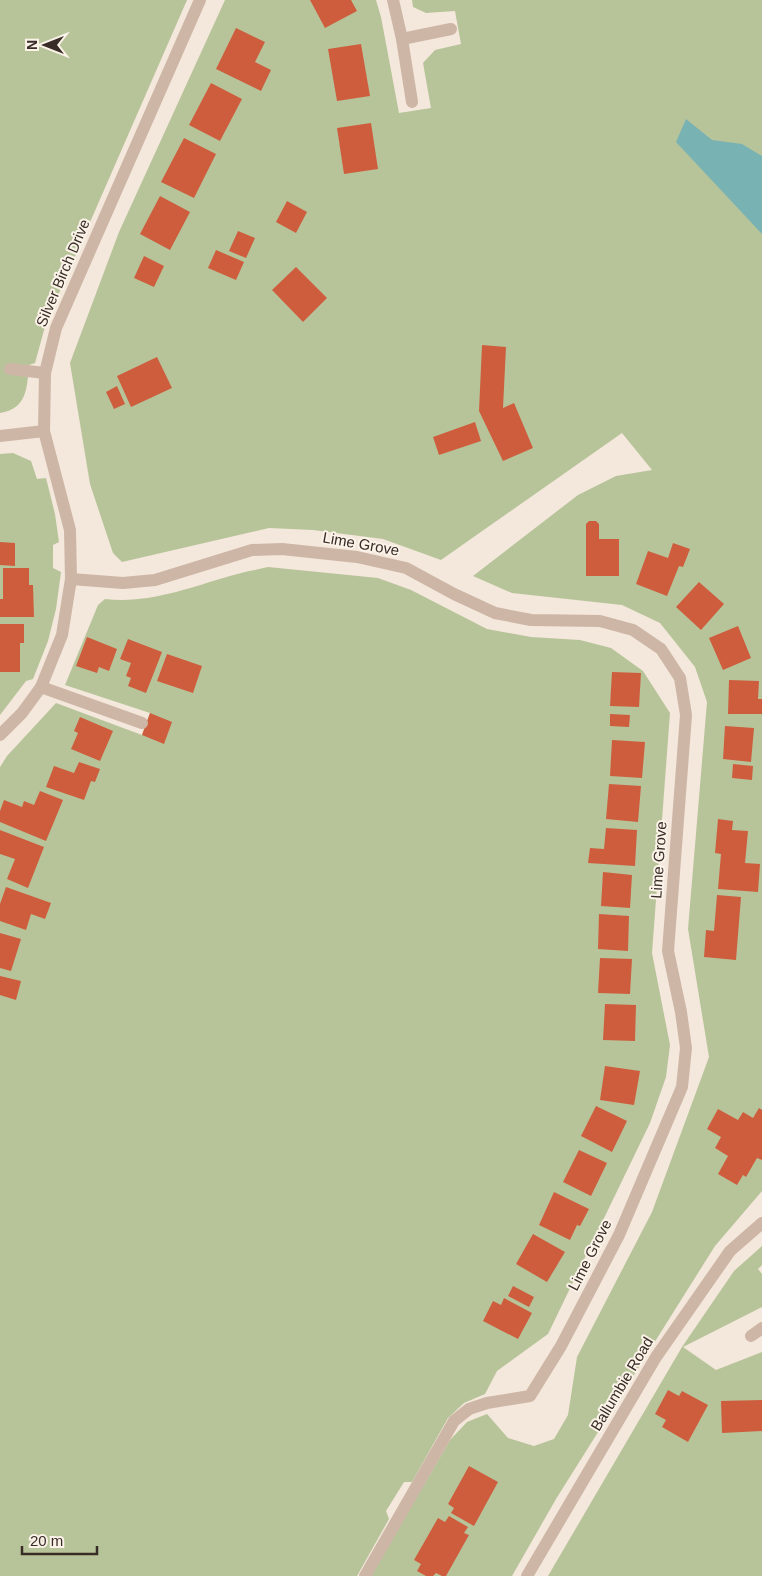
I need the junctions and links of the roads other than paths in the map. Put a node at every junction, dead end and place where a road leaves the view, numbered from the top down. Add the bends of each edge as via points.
1 (200, 0) edge
2 (393, 0) edge
3 (452, 29) dead end
4 (402, 39) junction
5 (412, 102) dead end
6 (10, 369) dead end
7 (45, 372) junction
8 (44, 431) junction
9 (0, 436) edge
10 (71, 578) junction
11 (41, 687) junction
12 (142, 723) dead end
13 (0, 735) edge
14 (762, 1222) edge
15 (762, 1328) edge
16 (751, 1336) dead end
17 (365, 1576) edge
18 (526, 1576) edge

1 - 7 street, Silver Birch Drive via 56,328
2 - 4 street
3 - 4 street
4 - 5 street
6 - 7 street
7 - 8 street, Silver Birch Drive
8 - 9 street
8 - 10 street, Silver Birch Drive via 70,530
10 - 11 street, Silver Birch Drive via 62,635
10 - 17 street, Lime Grove via 123,583 155,580 252,550 282,549 357,557 406,568 495,613 531,620 600,621 633,630 661,649 680,678 686,715 668,951 686,1048 682,1087 619,1235 561,1346 530,1396 487,1403 469,1409 454,1420
11 - 12 street
11 - 13 street, Silver Birch Drive
14 - 18 street, Ballumbie Road via 730,1251 656,1356
15 - 16 street

